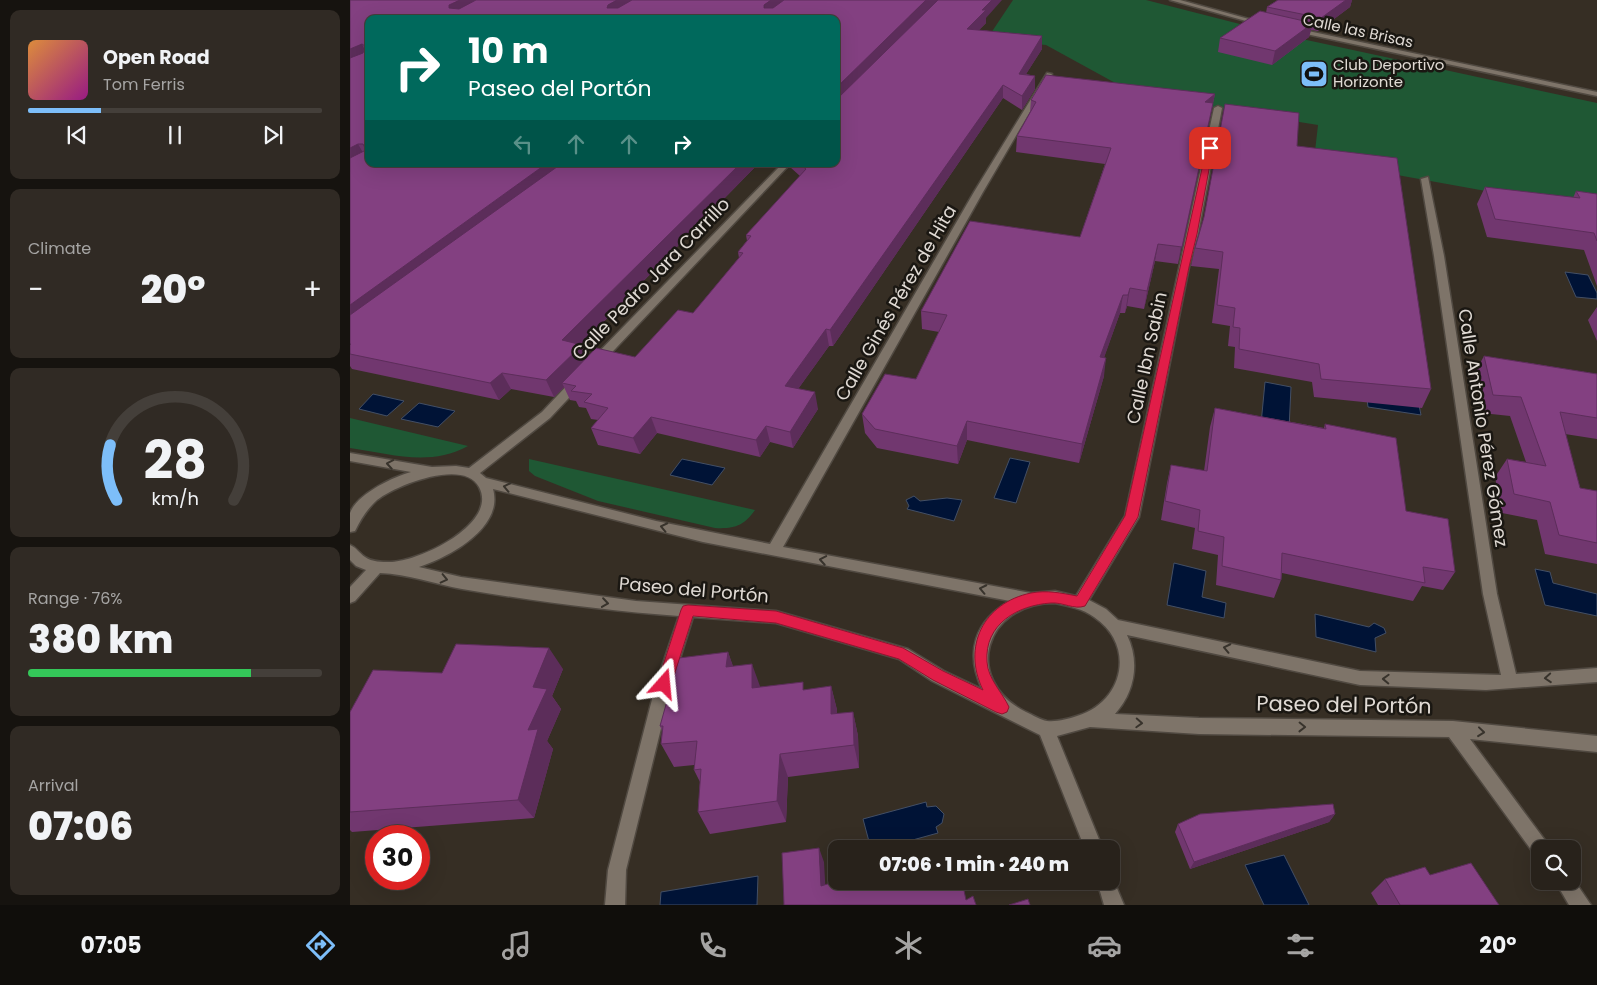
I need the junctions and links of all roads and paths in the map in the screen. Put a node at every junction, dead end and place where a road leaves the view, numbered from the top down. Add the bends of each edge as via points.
1 (1173, 0) edge
2 (1207, 0) edge
3 (1195, 6) junction
4 (1274, 26) edge
5 (1283, 28) edge
6 (1049, 74) edge
7 (1597, 94) edge
8 (1218, 108) dead end
9 (783, 167) edge
10 (1425, 179) dead end
11 (350, 457) edge
12 (429, 471) junction
13 (470, 474) junction
14 (484, 482) junction
15 (350, 527) edge
16 (774, 550) junction
17 (350, 551) edge
18 (378, 566) junction
19 (397, 568) junction
20 (350, 597) edge
21 (1031, 599) junction
22 (1080, 602) junction
23 (688, 610) junction
24 (1114, 626) junction
25 (1597, 675) edge
26 (1510, 681) junction
27 (1002, 707) junction
28 (1090, 720) junction
29 (1046, 729) junction
30 (1453, 729) junction
31 (1597, 744) edge
32 (1090, 840) edge
33 (1534, 840) edge
34 (1109, 890) edge
35 (1570, 890) edge
36 (615, 905) edge
37 (1114, 905) edge
38 (1581, 905) edge

1 - 3 street
2 - 3 street
3 - 4 street
5 - 7 street, Calle las Brisas
6 - 16 street, Calle Ginés Pérez de Hita via 995,162
8 - 22 street, Calle Ibn Sabin via 1132,517
9 - 13 street, Calle Pedro Jara Carrillo via 546,414
10 - 26 street, Calle Antonio Pérez Gómez via 1490,594
12 -> 11 street
12 - 13 street via 452,470
12 - 15 street via 385,489 366,504
13 - 14 street
16 -> 14 street via 656,526
14 - 19 street via 488,504 472,530 439,554
21 -> 16 street
17 - 18 street, Paseo del Portón via 362,562
18 - 19 street, Paseo del Portón
18 - 20 street
19 -> 23 street, Paseo del Portón via 461,583 636,607
21 - 22 street via 1055,597
21 - 27 street via 1010,607 992,622 982,641 980,663 988,686
22 - 24 street via 1102,614
23 - 27 street, Paseo del Portón via 776,617 903,654 938,676
23 - 36 street via 664,684 617,870
26 -> 24 street, Paseo del Portón via 1360,678
24 - 28 street via 1126,651 1127,677 1121,695 1108,710
25 -> 26 street, Paseo del Portón
27 - 29 street
28 - 29 street via 1069,727
28 -> 30 street, Paseo del Portón via 1199,726
29 - 32 street
30 -> 31 street, Paseo del Portón
30 - 33 street
34 - 37 street
35 - 38 street

